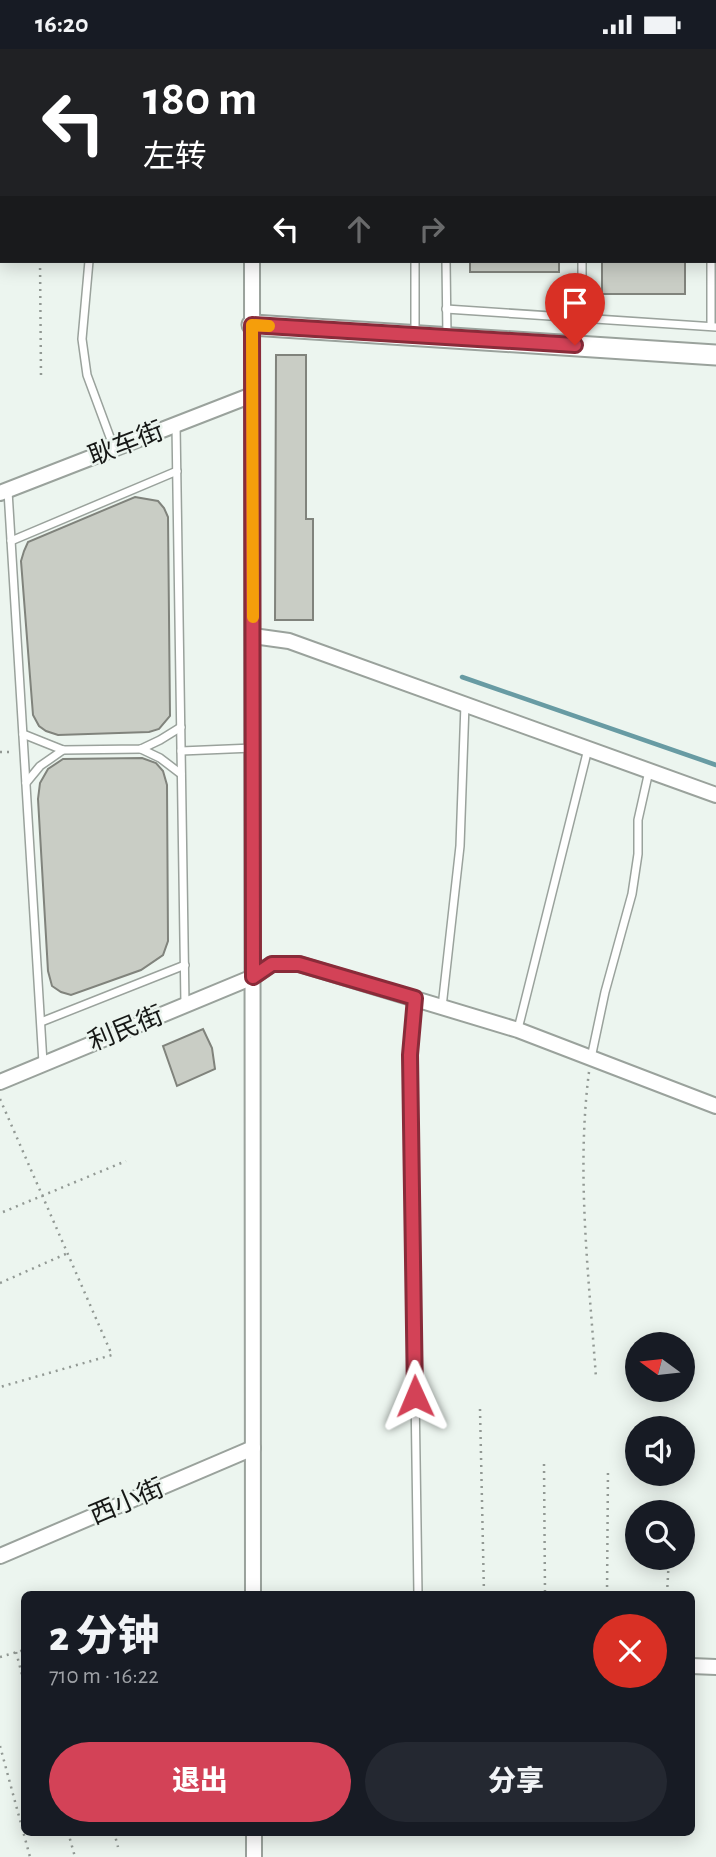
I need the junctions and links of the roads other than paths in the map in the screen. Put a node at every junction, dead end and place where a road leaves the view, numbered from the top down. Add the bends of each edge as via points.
1 (89, 263) edge
2 (252, 263) edge
3 (415, 263) edge
4 (446, 263) edge
5 (582, 263) edge
6 (711, 263) edge
7 (446, 309) junction
8 (582, 318) junction
9 (252, 325) junction
10 (713, 327) edge
11 (415, 335) junction
12 (447, 337) junction
13 (716, 355) edge
14 (252, 395) junction
15 (176, 425) junction
16 (115, 449) junction
17 (177, 471) junction
18 (4, 492) edge
19 (11, 541) junction
20 (253, 636) junction
21 (465, 704) junction
22 (181, 727) junction
23 (23, 734) junction
24 (253, 748) junction
25 (588, 748) junction
26 (141, 749) junction
27 (63, 750) junction
28 (181, 751) junction
29 (649, 770) junction
30 (181, 774) junction
31 (26, 783) junction
32 (716, 795) edge
33 (184, 965) junction
34 (253, 977) junction
35 (415, 998) junction
36 (185, 1005) junction
37 (442, 1007) junction
38 (41, 1022) junction
39 (518, 1030) junction
40 (591, 1058) junction
41 (43, 1063) junction
42 (0, 1082) edge
43 (716, 1106) edge
44 (253, 1448) junction
45 (0, 1556) edge
46 (253, 1591) edge
47 (418, 1591) edge
48 (695, 1666) edge
49 (716, 1667) edge
50 (254, 1836) edge
51 (254, 1857) edge

1 - 16 lane via 82,339 87,375
2 - 9 street
3 - 11 lane
4 - 7 lane
5 - 8 lane
6 - 10 lane
7 - 8 lane
7 - 12 lane
8 - 10 lane
9 - 11 street
9 - 14 street
11 - 12 street
12 - 13 street
14 - 15 street, 耿车街
14 - 20 street
15 - 16 street, 耿车街
15 - 17 lane
16 - 18 street, 耿车街
17 - 19 lane
17 - 22 lane
18 - 19 lane
19 - 23 lane
20 - 21 street via 289,641
20 - 24 street
21 - 25 street
21 - 37 lane via 460,846
22 - 26 lane
22 - 28 lane
23 - 27 lane
23 - 31 lane
24 - 28 lane
24 - 34 street
25 - 29 street
25 - 39 lane
26 - 27 lane
26 - 30 lane
27 - 31 lane
28 - 30 lane
29 - 32 street
29 - 40 lane via 638,820 632,894
30 - 33 lane
31 - 38 lane
33 - 36 lane
33 - 38 lane
34 - 35 street, 利民街 via 272,964 299,964
34 - 36 street, 利民街
34 - 44 street
35 - 37 street, 利民街
35 - 47 lane via 410,1055
36 - 41 street, 利民街
37 - 39 street, 利民街
38 - 41 lane
39 - 40 street, 利民街
40 - 43 street, 利民街
41 - 42 street, 利民街
44 - 45 street, 西小街
44 - 46 street
48 - 49 street
50 - 51 street

